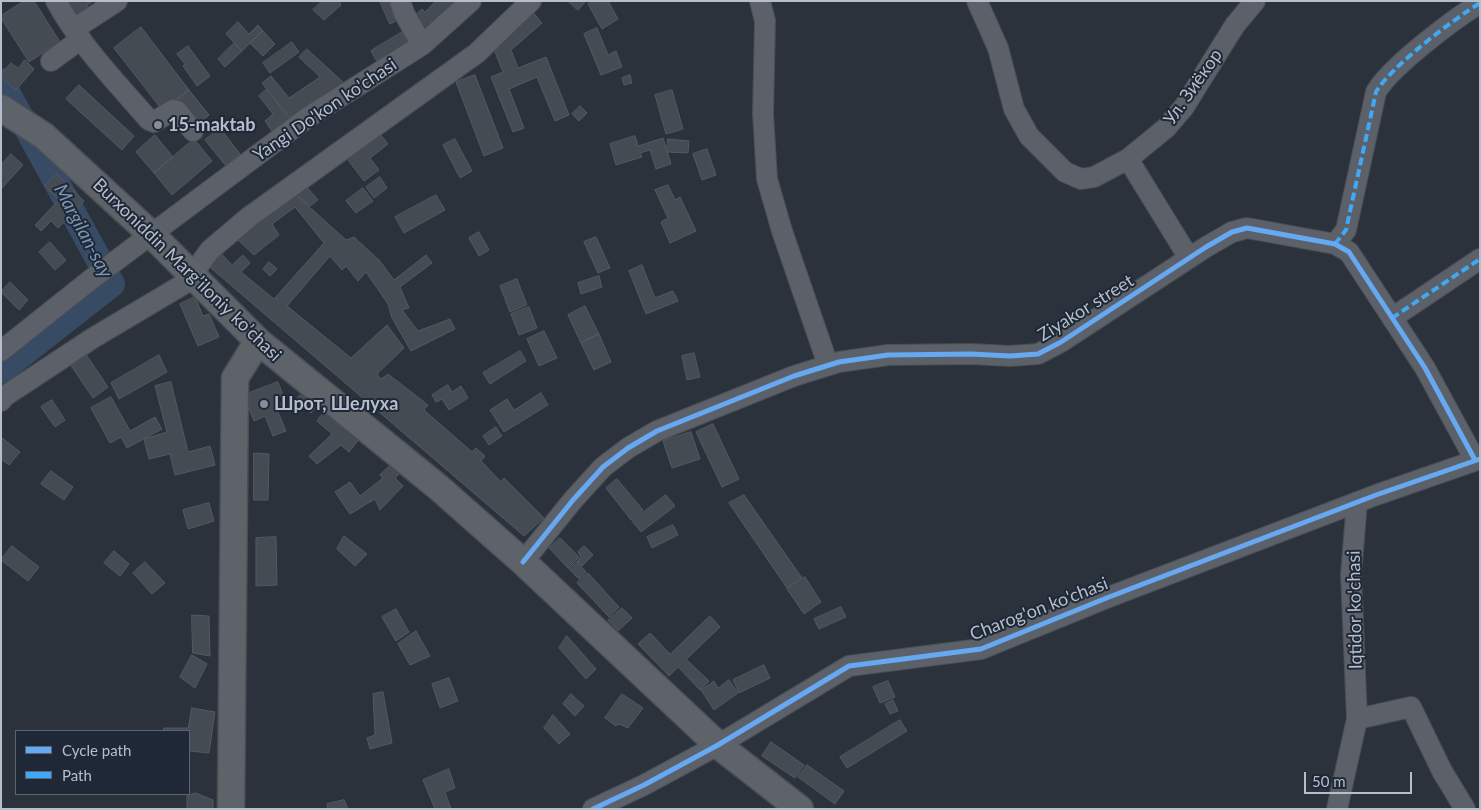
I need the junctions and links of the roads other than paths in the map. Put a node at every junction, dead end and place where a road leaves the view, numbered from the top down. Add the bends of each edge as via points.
1 (56, 1) edge
2 (117, 1) edge
3 (400, 1) edge
4 (471, 1) edge
5 (530, 1) edge
6 (760, 1) edge
7 (977, 1) edge
8 (1255, 1) edge
9 (1480, 3) edge
10 (77, 34) junction
11 (422, 45) junction
12 (51, 61) dead end
13 (1, 108) edge
14 (194, 130) dead end
15 (1128, 159) junction
16 (152, 235) junction
17 (1336, 244) junction
18 (1189, 258) junction
19 (1480, 259) edge
20 (194, 278) junction
21 (1392, 318) junction
22 (258, 341) junction
23 (1, 350) edge
24 (828, 365) junction
25 (1, 401) edge
26 (1477, 460) edge
27 (1357, 502) junction
28 (523, 562) junction
29 (1357, 719) junction
30 (718, 745) junction
31 (231, 809) edge
32 (593, 809) edge
33 (800, 809) edge
34 (1338, 809) edge
35 (1465, 809) edge

1 - 10 street
2 - 10 street
3 - 11 street
4 - 11 street, Yangi Do'kon ko'chasi
5 - 20 street via 477,53 249,217 210,250
6 - 24 street via 765,21 763,114 767,179
7 - 15 street, Ул. Зиёкор via 998,48 1014,109 1029,136 1065,172 1081,179 1094,177
8 - 15 street, Ул. Зиёкор via 1235,25 1184,107 1166,128
9 - 17 street via 1404,61 1380,84 1346,230
10 - 12 street
10 - 14 street via 149,120 154,122 177,111
11 - 16 street, Yangi Do'kon ko'chasi via 306,118
13 - 16 main road, Burxoniddin Marg’iloniy ko’chasi via 44,136
15 - 18 street
16 - 20 main road, Burxoniddin Marg’iloniy ko’chasi
16 - 23 street, Yangi Do'kon ko'chasi
17 - 18 street, Ziyakor street via 1247,228 1232,232
17 - 21 street via 1349,252
18 - 24 street, Ziyakor street via 1038,354 888,355
19 - 21 street
20 - 22 main road, Burxoniddin Marg’iloniy ko’chasi
20 - 25 street via 93,338
21 - 26 street
22 - 28 main road, Burxoniddin Marg’iloniy ko’chasi via 438,487
22 - 31 main road via 235,378
24 - 28 street, Ziyakor street via 657,431 628,448 603,467
26 - 27 street, Charog'on ko'chasi
27 - 29 street, Iqtidor ko'chasi via 1351,574
27 - 30 street, Charog'on ko'chasi via 981,649 849,666
28 - 30 main road, Burxoniddin Marg’iloniy ko’chasi
29 - 34 street, Iqtidor ko'chasi
29 - 35 street via 1411,707 1442,771
30 - 32 street, Charog'on ko'chasi
30 - 33 main road, Burxoniddin Marg’iloniy ko’chasi

